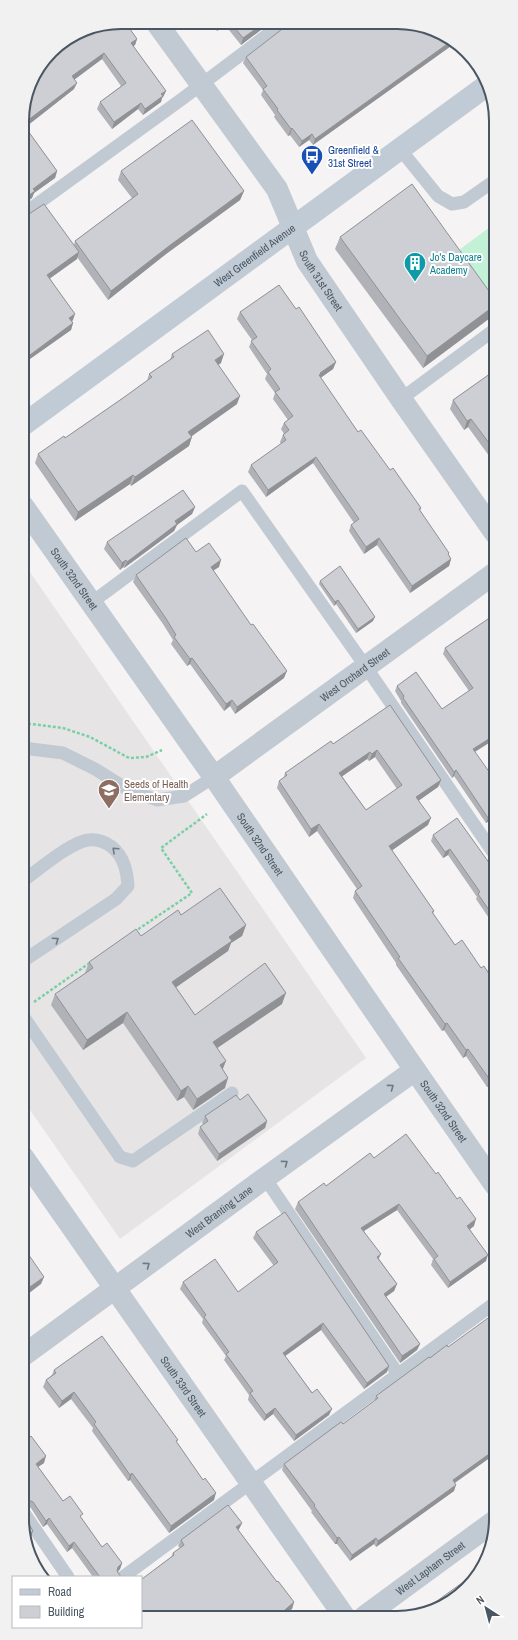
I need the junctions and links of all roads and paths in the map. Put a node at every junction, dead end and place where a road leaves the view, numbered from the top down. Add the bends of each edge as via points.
1 (161, 29) edge
2 (275, 29) edge
3 (201, 84) junction
4 (483, 88) edge
5 (400, 149) junction
6 (489, 184) edge
7 (29, 210) edge
8 (294, 228) junction
9 (489, 334) edge
10 (400, 399) junction
11 (29, 421) edge
12 (29, 515) edge
13 (489, 525) edge
14 (489, 576) edge
15 (91, 603) junction
16 (366, 667) junction
17 (29, 724) edge
18 (29, 749) edge
19 (162, 750) dead end
20 (214, 777) junction
21 (207, 814) dead end
22 (489, 846) edge
23 (29, 877) edge
24 (128, 936) edge
25 (29, 958) edge
26 (97, 958) edge
27 (37, 1008) dead end
28 (29, 1025) edge
29 (415, 1070) junction
30 (232, 1093) dead end
31 (29, 1165) edge
32 (489, 1175) edge
33 (265, 1178) junction
34 (116, 1288) junction
35 (489, 1307) edge
36 (29, 1351) edge
37 (398, 1374) junction
38 (250, 1482) junction
39 (29, 1519) edge
40 (489, 1525) edge
41 (67, 1576) edge
42 (124, 1576) edge
43 (340, 1611) edge
44 (372, 1611) edge

1 - 3 street, South 31st Street
2 - 3 lane
3 - 7 lane
3 - 8 street, South 31st Street via 277,190
4 - 5 main road, West Greenfield Avenue
5 - 6 lane via 438,196 452,204 464,202
5 - 8 main road, West Greenfield Avenue
8 - 10 street, South 31st Street via 307,261
8 - 11 main road, West Greenfield Avenue
9 - 10 lane
10 - 13 street, South 31st Street
12 - 15 street, South 32nd Street
14 - 16 street, West Orchard Street
15 - 16 lane via 242,491
15 - 20 street, South 32nd Street
16 - 20 street, West Orchard Street
16 - 22 lane
17 - 19 path via 63,728 90,736 129,758 146,757
18 - 20 lane via 63,753 127,789 157,800 184,796
20 - 29 street, South 32nd Street
21 - 24 path via 161,848 192,893
25 -> 23 lane via 116,899 128,886 126,869 118,853 105,842 88,840 71,847
26 - 27 path via 33,1002
28 - 30 lane via 120,1157 133,1161
29 - 32 street, South 32nd Street
33 -> 29 street, West Branting Lane
31 - 34 street, South 33rd Street
34 -> 33 street, West Branting Lane
33 - 37 lane
34 - 36 street, West Branting Lane
34 - 38 street, South 33rd Street
35 - 37 lane
37 - 38 lane
38 - 42 lane
38 - 43 street, South 33rd Street
39 - 41 lane
40 - 44 street, West Lapham Street

